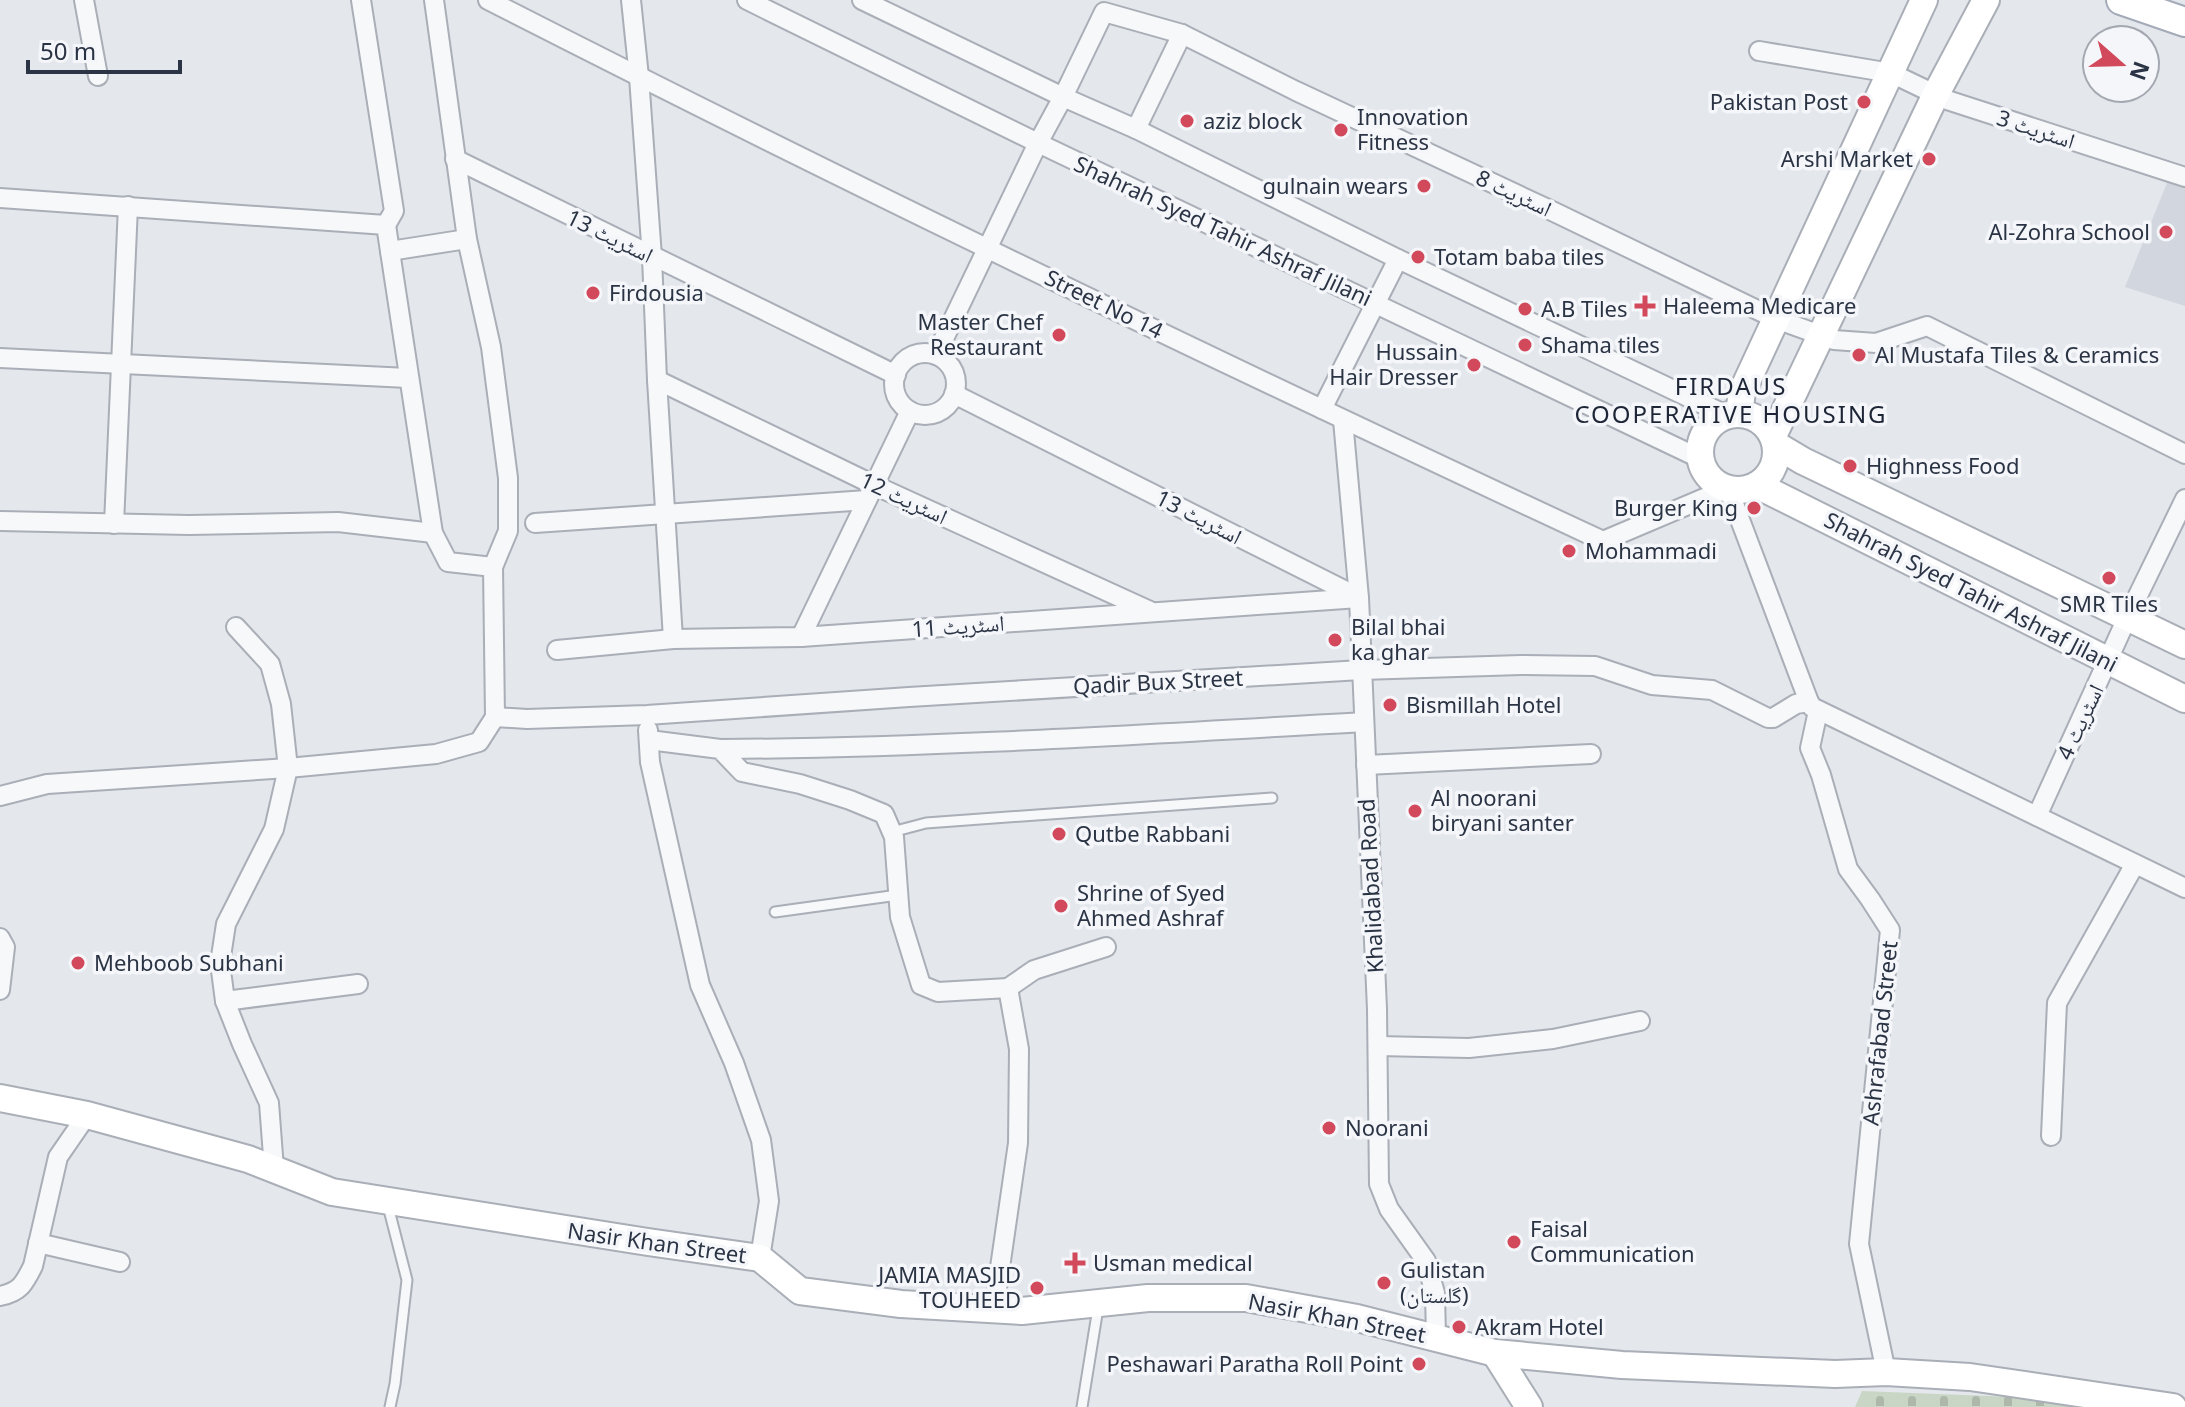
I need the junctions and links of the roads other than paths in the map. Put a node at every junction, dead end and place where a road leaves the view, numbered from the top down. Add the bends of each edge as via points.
1 (84, 0) edge
2 (361, 0) edge
3 (434, 0) edge
4 (488, 0) edge
5 (631, 0) edge
6 (747, 0) edge
7 (862, 0) edge
8 (1924, 0) edge
9 (1986, 0) edge
10 (2121, 0) edge
11 (1104, 6) edge
12 (2185, 22) edge
13 (1182, 34) junction
14 (1759, 51) dead end
15 (1891, 73) junction
16 (98, 76) dead end
17 (639, 77) junction
18 (1936, 94) junction
19 (1063, 97) junction
20 (1136, 129) junction
21 (1038, 143) junction
22 (455, 159) junction
23 (2185, 177) edge
24 (0, 198) edge
25 (128, 206) junction
26 (386, 225) junction
27 (467, 239) junction
28 (987, 248) junction
29 (390, 251) junction
30 (652, 257) junction
31 (1398, 259) junction
32 (1375, 303) junction
33 (1776, 319) junction
34 (1822, 336) junction
35 (936, 355) junction
36 (0, 358) edge
37 (122, 364) junction
38 (896, 375) junction
39 (408, 378) junction
40 (657, 380) junction
41 (954, 394) junction
42 (1322, 409) junction
43 (910, 411) junction
44 (1732, 414) junction
45 (1343, 420) junction
46 (1774, 440) junction
47 (2185, 454) edge
48 (1701, 459) junction
49 (1757, 485) junction
50 (1728, 488) junction
51 (871, 492) junction
52 (2185, 499) edge
53 (665, 513) junction
54 (0, 521) edge
55 (535, 523) dead end
56 (114, 524) junction
57 (433, 533) junction
58 (493, 567) junction
59 (1359, 598) junction
60 (1153, 613) junction
61 (2127, 618) junction
62 (236, 627) dead end
63 (801, 637) junction
64 (673, 639) junction
65 (2185, 645) edge
66 (557, 650) dead end
67 (2108, 662) junction
68 (1361, 670) junction
69 (2185, 699) edge
70 (1813, 706) junction
71 (647, 715) junction
72 (495, 717) junction
73 (1364, 722) junction
74 (649, 740) junction
75 (720, 749) junction
76 (1591, 754) dead end
77 (1366, 765) junction
78 (288, 768) junction
79 (0, 796) edge
80 (1272, 798) dead end
81 (2037, 816) junction
82 (892, 832) junction
83 (2135, 864) junction
84 (2185, 888) edge
85 (898, 895) junction
86 (775, 912) dead end
87 (0, 938) edge
88 (1106, 947) dead end
89 (358, 984) dead end
90 (1008, 988) junction
91 (0, 990) edge
92 (225, 1001) junction
93 (1640, 1021) dead end
94 (1378, 1046) junction
95 (0, 1098) edge
96 (87, 1115) junction
97 (2051, 1136) dead end
98 (274, 1169) junction
99 (387, 1201) junction
100 (38, 1243) junction
101 (760, 1258) junction
102 (120, 1262) dead end
103 (0, 1296) edge
104 (1099, 1303) junction
105 (994, 1309) junction
106 (1436, 1338) junction
107 (1495, 1353) junction
108 (1886, 1372) junction
109 (390, 1407) edge
110 (1082, 1407) edge
111 (1529, 1407) edge
112 (2173, 1407) edge

1 - 16 street
2 - 26 street via 394,211
3 - 22 street
4 - 17 street, Street No 14
5 - 17 street
6 - 21 street, Shahrah Syed Tahir Ashraf Jilani
7 - 19 street
8 - 15 street
9 - 18 street
10 - 12 main road
11 - 13 street, اسٹریٹ 8
11 - 19 street, اسٹریٹ 8
13 - 20 street
13 - 33 street, اسٹریٹ 8
14 - 15 street, اسٹریٹ 3
15 - 18 street, اسٹریٹ 3
15 - 33 street
17 - 28 street, Street No 14
17 - 30 street
18 - 23 street, اسٹریٹ 3
18 - 34 street
19 - 20 street
19 - 21 street, اسٹریٹ 8
20 - 31 street
21 - 28 street, اسٹریٹ 8
21 - 32 street, Shahrah Syed Tahir Ashraf Jilani
22 - 27 street
22 - 30 street, اسٹریٹ 13
24 - 25 street
25 - 26 street
25 - 37 street
26 - 29 street
27 - 29 street
27 - 58 street via 491,347 508,478 508,531
28 - 35 street, اسٹریٹ 8
28 - 42 street, Street No 14
29 - 39 street
30 - 38 street, اسٹریٹ 13
30 - 40 street
31 - 32 street
31 - 44 street
32 - 42 street
32 - 48 street, Shahrah Syed Tahir Ashraf Jilani
33 - 34 street, اسٹریٹ 8
33 - 44 street
34 - 46 street
34 - 47 street, اسٹریٹ 8 via 1876,343 1927,326
35 - 38 street via 912,355
35 - 41 street via 952,369
36 - 37 street
37 - 39 street
37 - 56 street
38 - 43 street via 898,399
39 - 57 street
40 - 51 street, اسٹریٹ 12
40 - 53 street
41 - 43 street via 932,414
41 - 59 street, اسٹریٹ 13
42 - 45 street, Street No 14
43 - 51 street
44 - 46 street via 1755,417
44 - 48 street via 1706,432
45 - 50 street, Street No 14 via 1603,541
45 - 59 street, Khalidabad Road
46 - 49 street via 1776,458
46 - 61 street, Shahrah Syed Tahir Ashraf Jilani via 1803,461
48 - 50 street via 1716,483
49 - 50 street
49 - 67 street, Shahrah Syed Tahir Ashraf Jilani
50 - 70 street
51 - 53 street
51 - 60 street, اسٹریٹ 12
51 - 63 street
52 - 61 street, اسٹریٹ 4
53 - 55 street
53 - 64 street
54 - 56 street
56 - 57 street via 338,522
57 - 58 street via 448,562
58 - 72 street
59 - 60 street, اسٹریٹ 11
59 - 68 street, Khalidabad Road
60 - 63 street, اسٹریٹ 11
61 - 65 street, Shahrah Syed Tahir Ashraf Jilani
61 - 67 street, اسٹریٹ 4
62 - 78 street via 270,664 281,704
63 - 64 street, اسٹریٹ 11
64 - 66 street, اسٹریٹ 11
67 - 69 street, Shahrah Syed Tahir Ashraf Jilani
67 - 81 street, اسٹریٹ 4
68 - 70 street, Qadir Bux Street via 1595,666 1652,685 1712,690 1768,718 1796,704
68 - 71 street, Qadir Bux Street
68 - 73 street, Khalidabad Road
70 - 81 street
70 - 108 street, Ashrafabad Street via 1810,748 1848,869 1890,930 1859,1244
71 - 72 street, Qadir Bux Street
71 - 74 street
72 - 78 street via 479,742 436,754
73 - 75 street
73 - 77 street, Khalidabad Road
74 - 75 street
74 - 101 street via 700,985 761,1140 769,1201
75 - 82 street via 742,772 800,784 884,814
76 - 77 street
77 - 94 street, Khalidabad Road
78 - 79 street via 47,784
78 - 92 street via 274,829 226,924 220,963
80 - 82 lane via 926,823
81 - 83 street
82 - 85 street
83 - 84 street
83 - 97 street via 2057,1003
85 - 86 lane
85 - 90 street via 921,985 938,992
87 - 91 street via 5,947
88 - 90 street via 1034,970
89 - 92 street
90 - 105 street via 1019,1049 1018,1143
92 - 98 street via 269,1103
93 - 94 street via 1553,1039 1469,1048
94 - 106 street, Khalidabad Road via 1379,1184 1389,1209 1426,1261 1435,1293
95 - 96 street, Nasir Khan Street
96 - 98 street, Nasir Khan Street
96 - 100 street via 58,1157
98 - 99 street, Nasir Khan Street via 332,1192
99 - 101 street, Nasir Khan Street
99 - 109 lane via 407,1280
100 - 102 street
100 - 103 street via 25,1282
101 - 105 street, Nasir Khan Street via 800,1291
104 - 105 street, Nasir Khan Street
104 - 106 street, Nasir Khan Street via 1246,1298
104 - 110 lane
106 - 107 street, Nasir Khan Street
107 - 108 street, Nasir Khan Street via 1622,1365
107 - 111 street
108 - 112 street, Nasir Khan Street via 1970,1377

